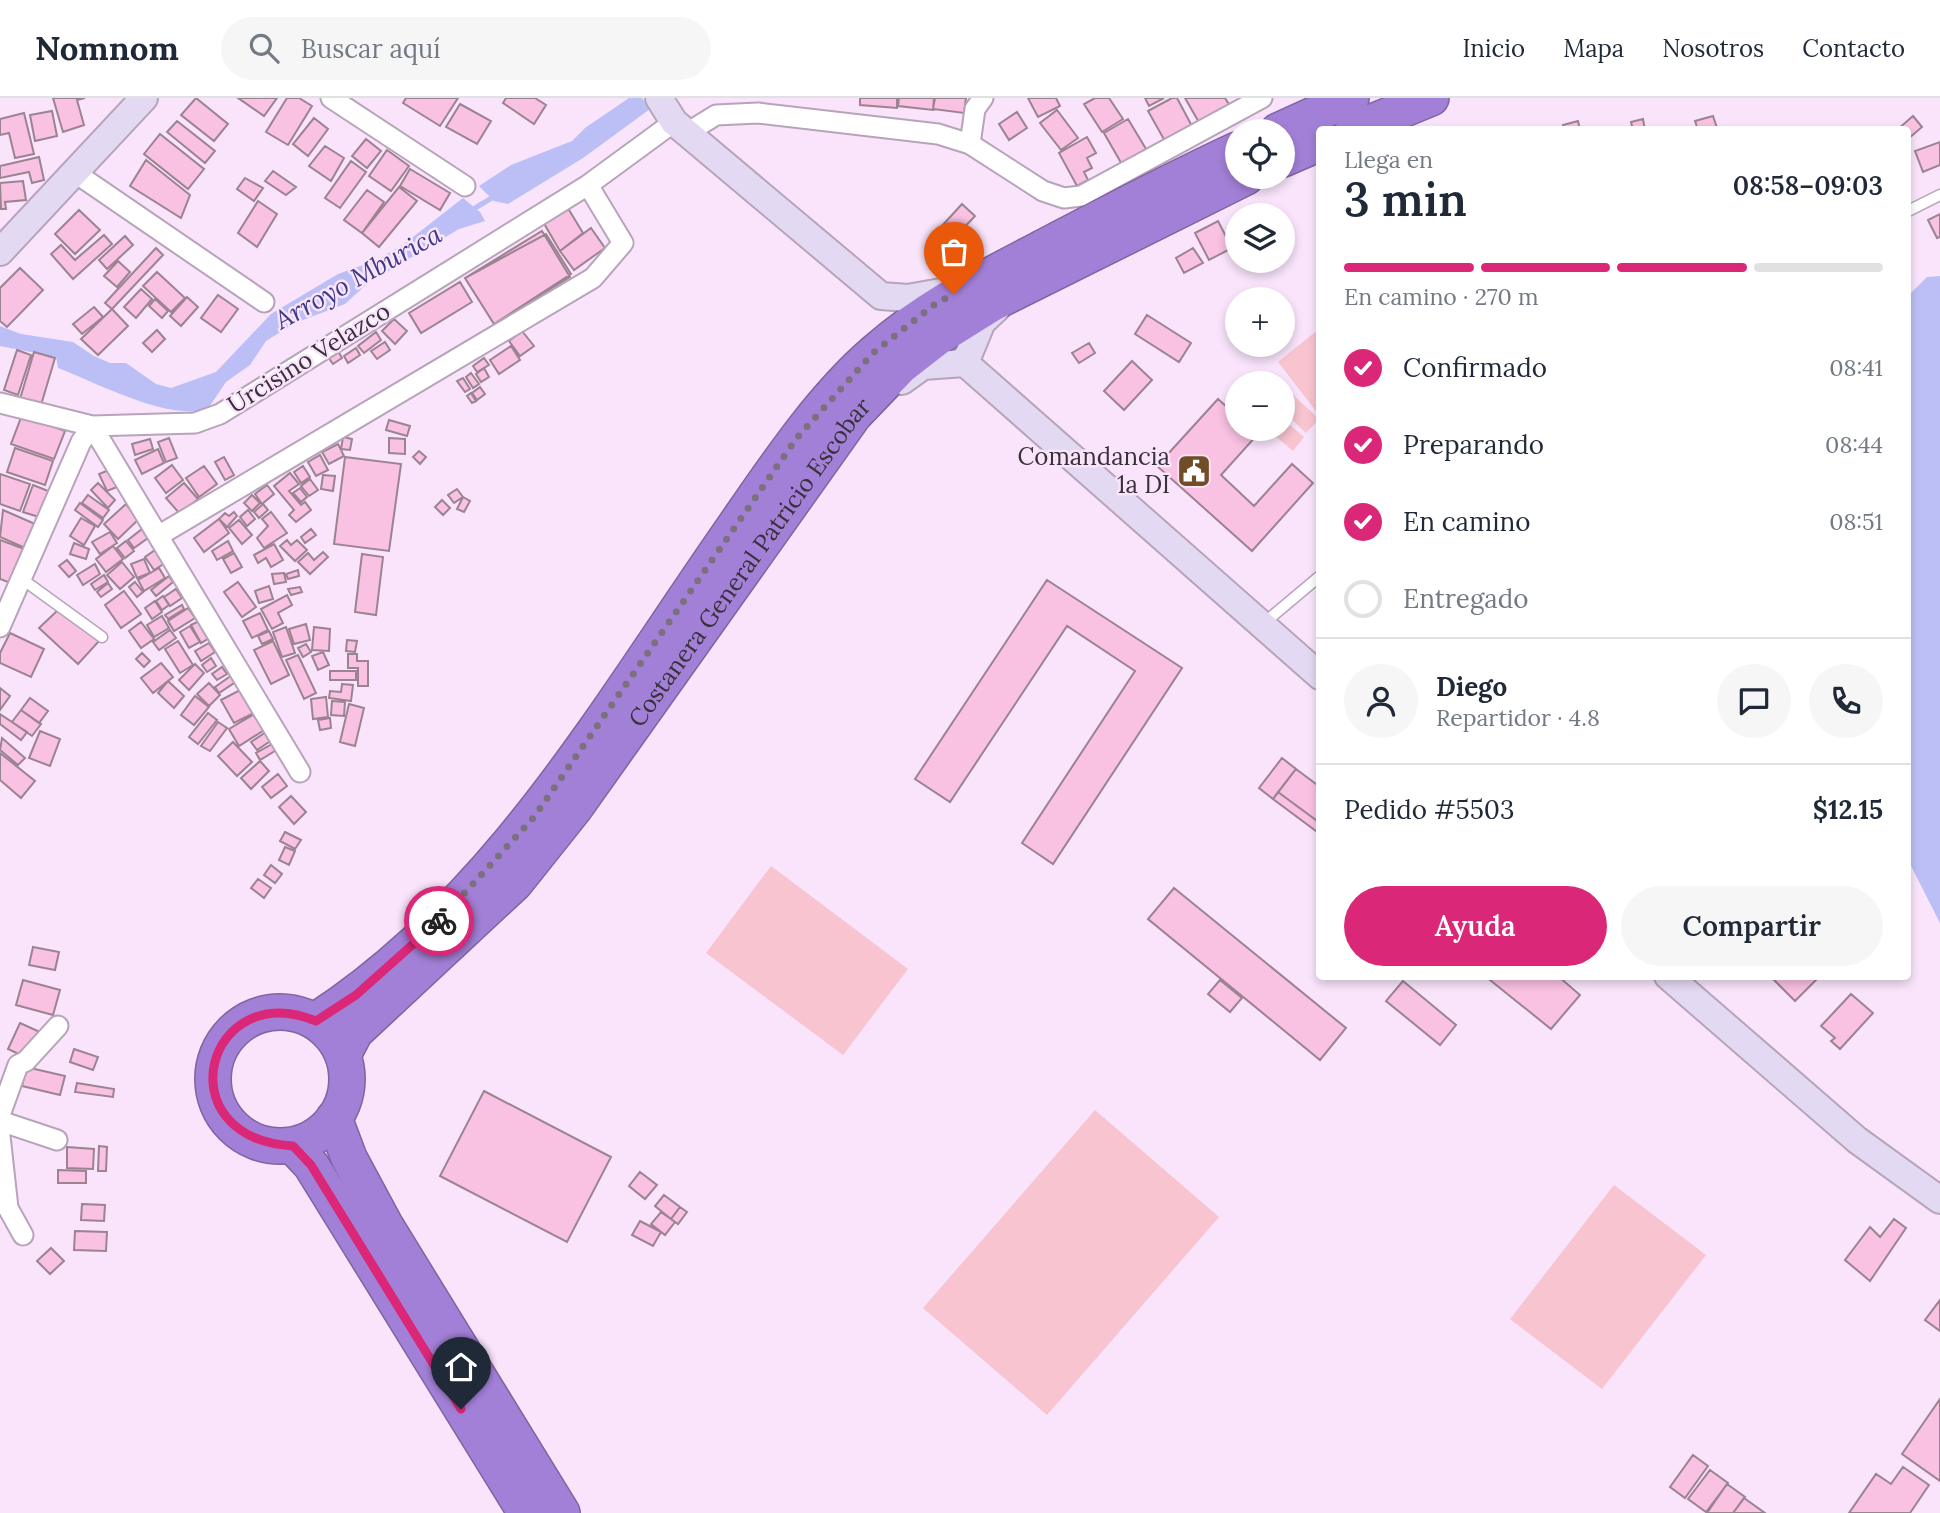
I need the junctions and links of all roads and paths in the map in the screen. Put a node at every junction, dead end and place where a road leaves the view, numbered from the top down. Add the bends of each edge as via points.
1 (144, 98) edge
2 (331, 98) edge
3 (659, 98) edge
4 (983, 98) edge
5 (1262, 98) edge
6 (1351, 98) edge
7 (1431, 98) edge
8 (1295, 123) edge
9 (1363, 126) edge
10 (681, 127) junction
11 (970, 145) junction
12 (1316, 145) edge
13 (1295, 154) edge
14 (1225, 155) edge
15 (74, 172) junction
16 (588, 185) junction
17 (465, 186) dead end
18 (1225, 187) edge
19 (1940, 195) edge
20 (1940, 203) edge
21 (1911, 211) edge
22 (1911, 212) edge
23 (0, 252) edge
24 (974, 284) junction
25 (1021, 289) junction
26 (881, 296) junction
27 (264, 302) dead end
28 (873, 353) junction
29 (965, 363) junction
30 (0, 403) edge
31 (854, 415) junction
32 (92, 426) junction
33 (158, 536) junction
34 (22, 579) junction
35 (1316, 579) edge
36 (3, 614) edge
37 (1261, 625) junction
38 (102, 637) dead end
39 (1316, 673) edge
40 (300, 772) dead end
41 (1673, 980) edge
42 (316, 1021) junction
43 (58, 1026) dead end
44 (343, 1055) junction
45 (0, 1115) edge
46 (334, 1118) junction
47 (0, 1121) edge
48 (0, 1136) edge
49 (57, 1140) dead end
50 (293, 1146) junction
51 (1940, 1200) edge
52 (23, 1234) dead end
53 (526, 1513) edge
54 (562, 1513) edge

1 - 15 street
2 - 17 street
3 - 10 street
4 - 11 street via 975,109
5 - 11 street, Urcisino Velazco via 1081,196 1064,198 1043,191
6 - 8 highway
7 - 9 highway
10 - 11 street, Urcisino Velazco via 716,115 758,113 938,134
10 - 16 street, Urcisino Velazco
10 - 26 street
12 - 13 highway
14 - 24 highway, Costanera General Patricio Escobar
15 - 23 street
15 - 27 street
16 - 32 street, Urcisino Velazco via 220,414 195,423
16 - 33 street via 623,243 593,278
18 - 25 highway, Costanera General Patricio Escobar
19 - 21 lane
20 - 22 lane
24 - 26 street via 908,298
24 - 28 highway, Costanera General Patricio Escobar via 935,304
25 - 29 street via 982,322
25 - 31 highway, Costanera General Patricio Escobar via 937,338 901,366
26 - 28 street via 882,326
28 - 42 highway, Costanera General Patricio Escobar via 796,439 534,817 453,908 356,995
29 - 31 street via 923,366
29 - 37 street
30 - 32 street, Urcisino Velazco
31 - 44 highway, Costanera General Patricio Escobar via 574,809 515,883 355,1032
32 - 33 street
32 - 34 street
33 - 40 street
34 - 36 street
34 - 38 lane
35 - 37 lane
37 - 39 street
41 - 51 street via 1857,1140
42 - 44 highway via 332,1035
42 - 50 highway via 295,1013 253,1017 221,1045 214,1065 213,1087 219,1107 232,1125 269,1145
43 - 45 street via 18,1065
44 - 46 highway via 348,1076 345,1099
46 - 50 highway via 322,1131
46 - 54 highway via 385,1225
47 - 49 street
48 - 52 street via 8,1208
50 - 53 highway via 311,1165

